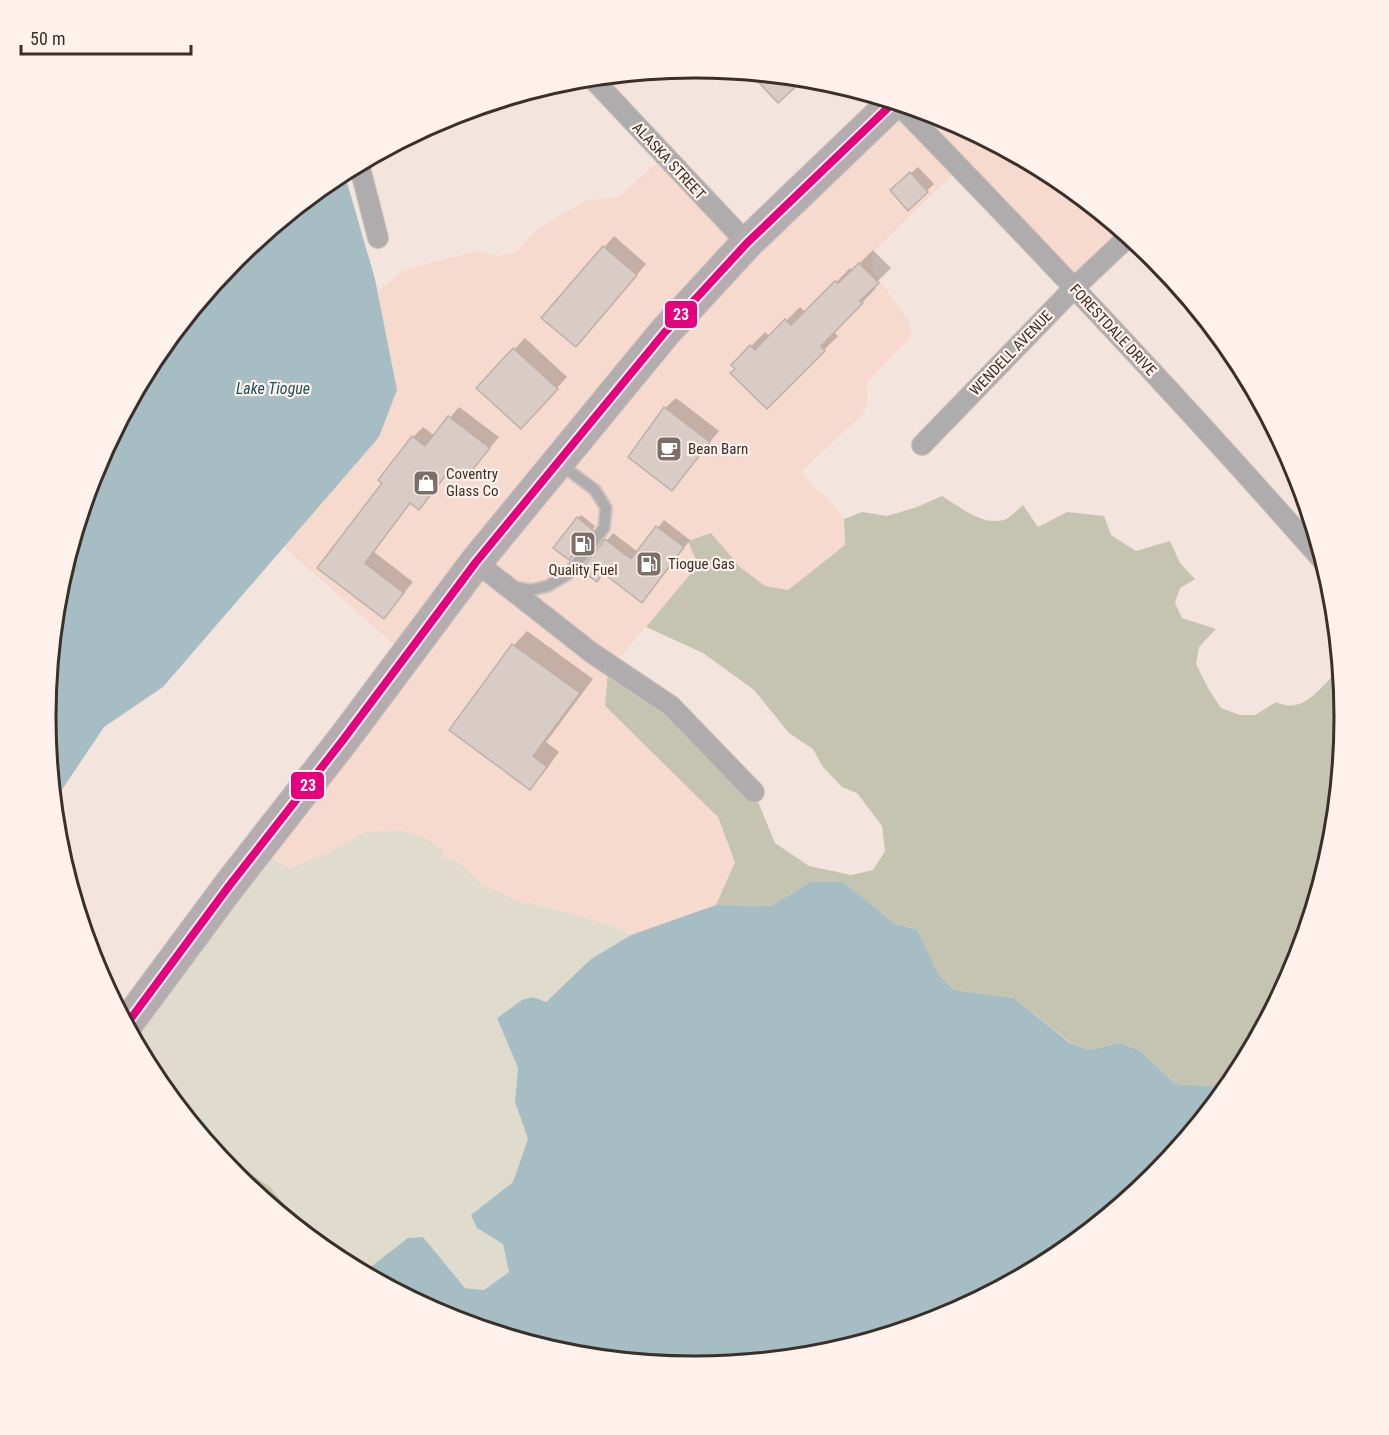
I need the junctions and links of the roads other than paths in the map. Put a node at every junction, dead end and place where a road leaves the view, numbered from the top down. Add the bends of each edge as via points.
1 (599, 86) edge
2 (887, 108) edge
3 (909, 115) edge
4 (361, 172) edge
5 (378, 237) dead end
6 (747, 243) junction
7 (1122, 243) edge
8 (1074, 288) junction
9 (922, 445) dead end
10 (557, 462) junction
11 (1310, 547) edge
12 (476, 562) junction
13 (507, 586) junction
14 (754, 792) dead end
15 (131, 1018) edge

1 - 6 street, ALASKA STREET
2 - 6 main road
3 - 8 street, FORESTDALE DRIVE
4 - 5 street
6 - 10 main road via 665,332
7 - 8 street, WENDELL AVENUE
8 - 9 street, WENDELL AVENUE
8 - 11 street, FORESTDALE DRIVE
10 - 12 main road
10 - 13 lane via 595,490 606,508 604,528 568,574 548,586 531,590
12 - 13 street
12 - 15 main road
13 - 14 street via 592,653 671,706

